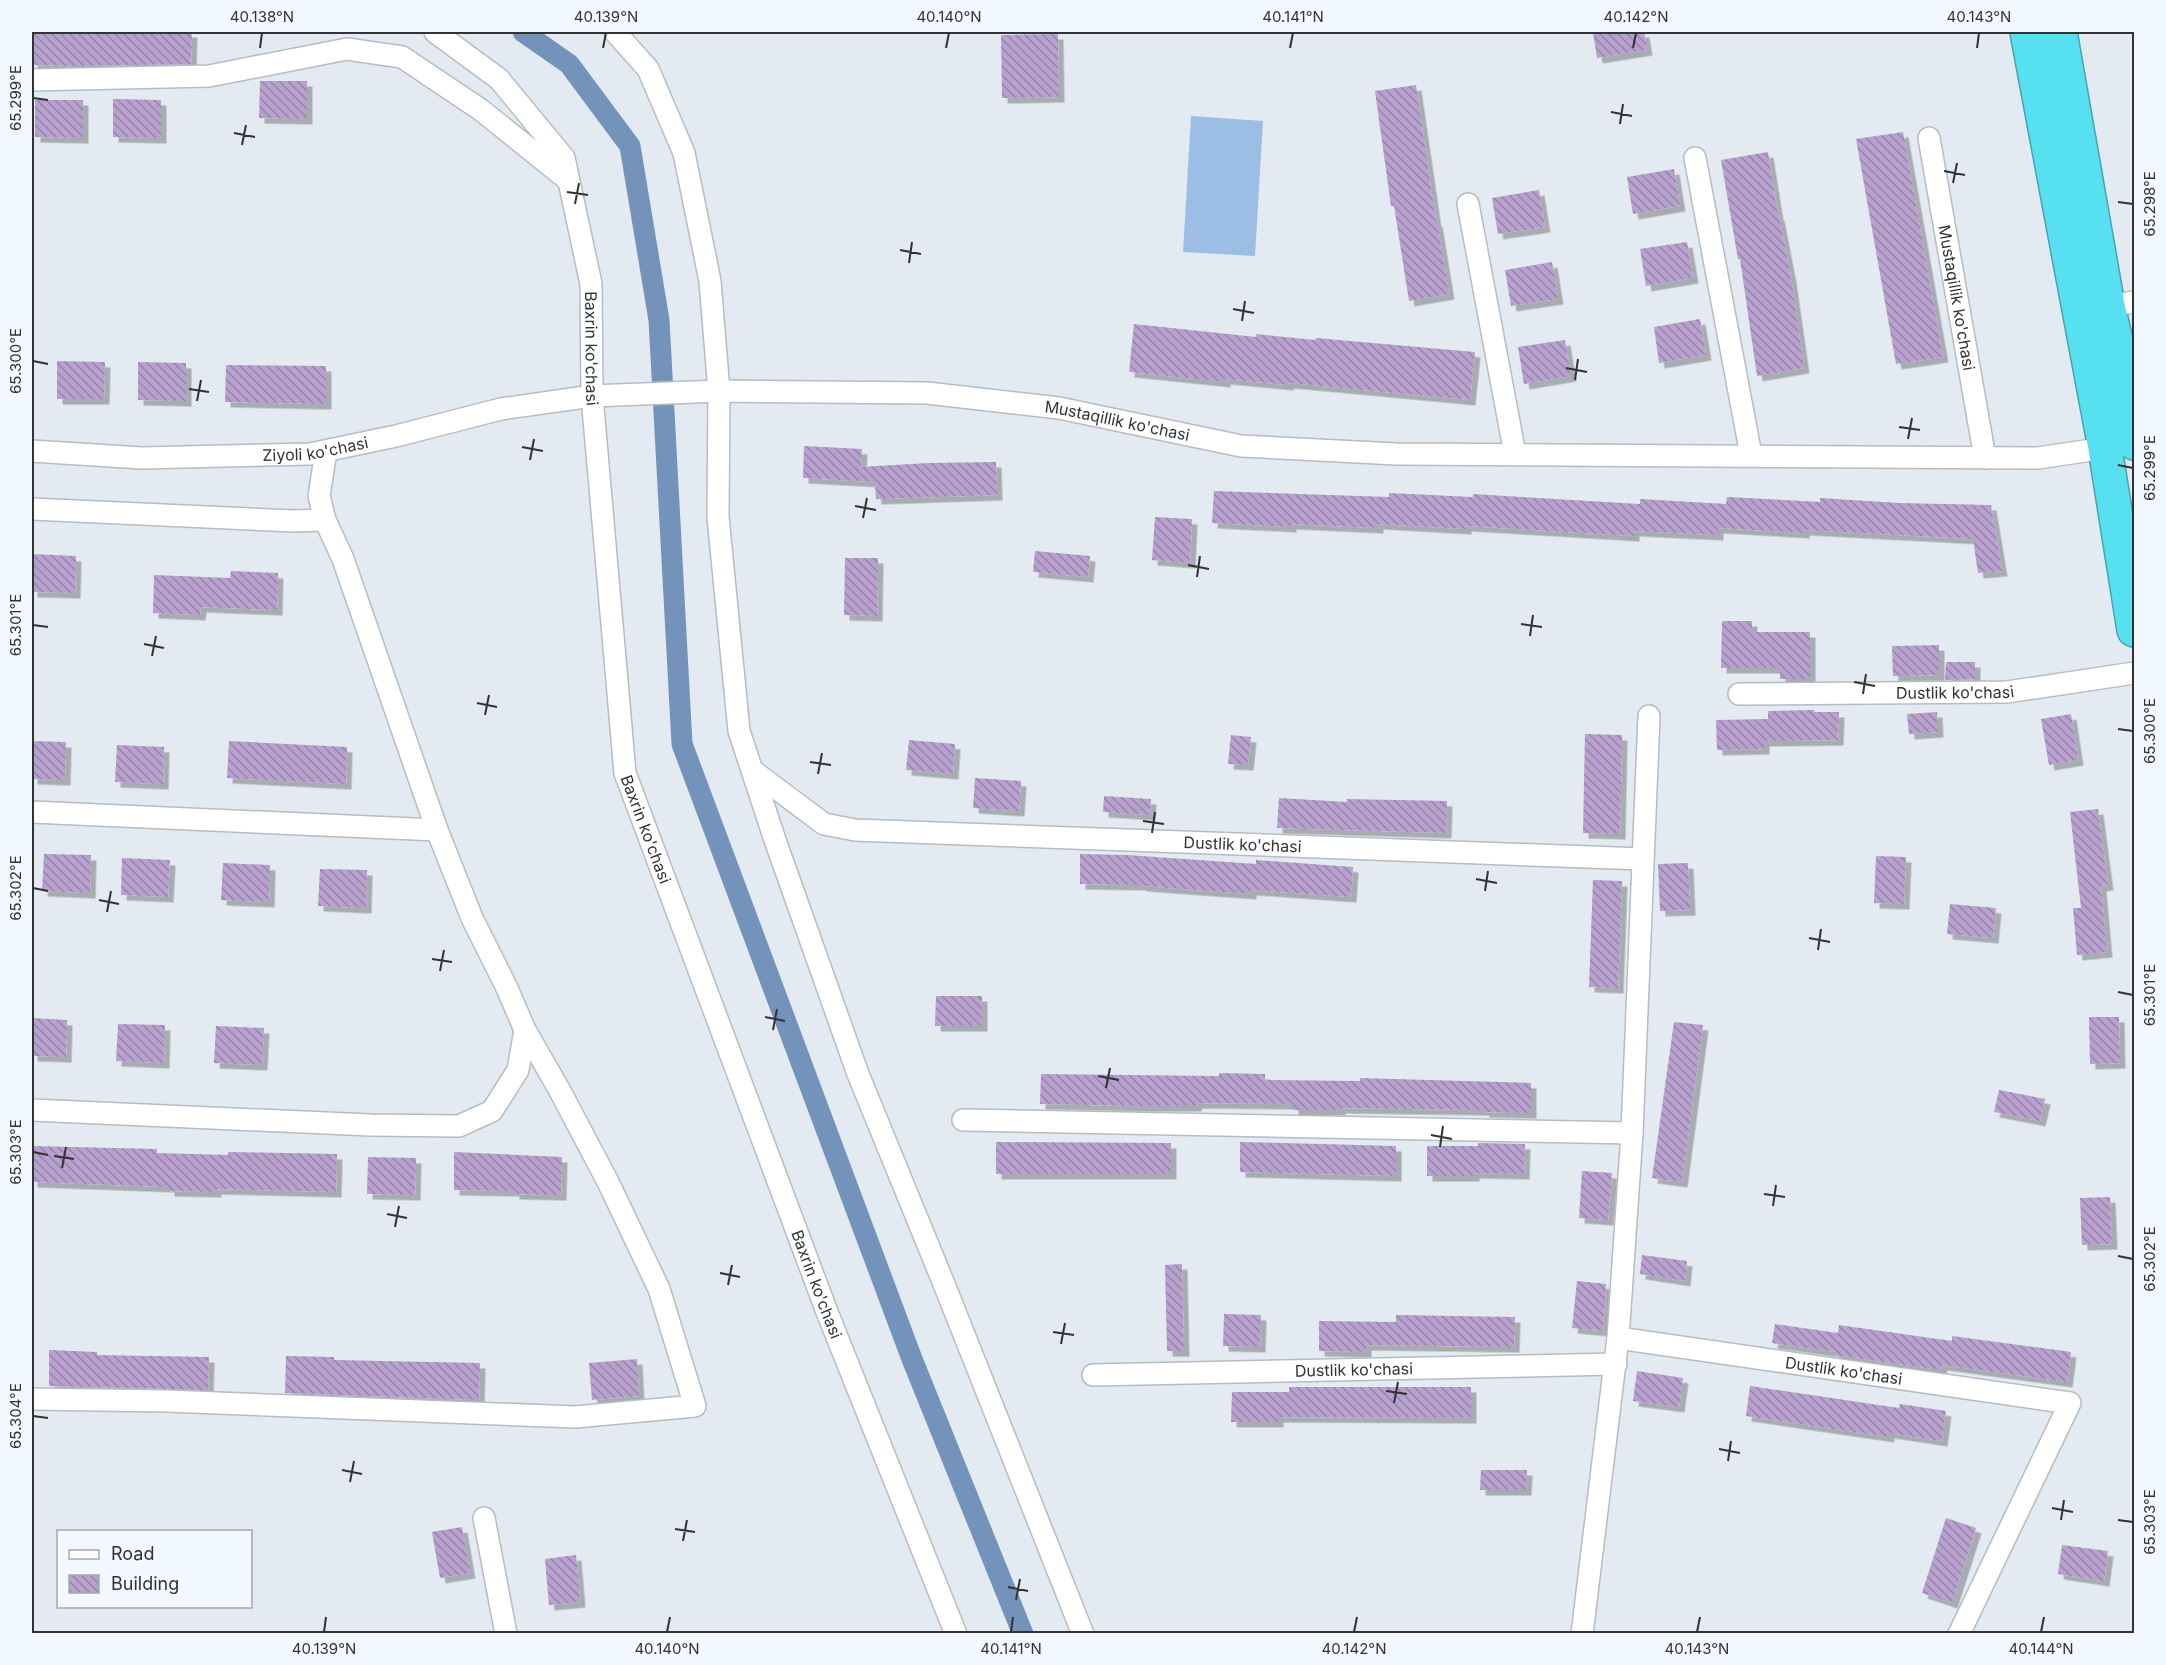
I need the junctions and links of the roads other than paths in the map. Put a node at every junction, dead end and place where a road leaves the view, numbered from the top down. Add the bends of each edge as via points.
1 (435, 32) edge
2 (615, 32) edge
3 (2027, 32) edge
4 (2060, 32) edge
5 (32, 80) edge
6 (1929, 138) dead end
7 (1695, 158) dead end
8 (568, 180) junction
9 (1468, 204) dead end
10 (2122, 304) edge
11 (719, 391) junction
12 (592, 396) junction
13 (2120, 445) edge
14 (32, 451) edge
15 (326, 451) junction
16 (1515, 454) junction
17 (1751, 455) junction
18 (1984, 458) junction
19 (32, 509) edge
20 (325, 520) junction
21 (2134, 630) edge
22 (2134, 673) edge
23 (1739, 694) dead end
24 (1649, 716) dead end
25 (753, 771) junction
26 (32, 812) edge
27 (437, 830) junction
28 (1643, 859) junction
29 (525, 1030) junction
30 (32, 1110) edge
31 (963, 1120) dead end
32 (1632, 1134) junction
33 (1618, 1338) junction
34 (1616, 1364) junction
35 (1093, 1375) dead end
36 (32, 1398) edge
37 (484, 1518) dead end
38 (506, 1634) edge
39 (956, 1634) edge
40 (1083, 1634) edge
41 (1582, 1634) edge
42 (1959, 1634) edge

1 - 8 street, Baxrin ko'chasi via 499,79 564,158
2 - 11 street via 648,69 684,153 710,281
3 - 13 highway
4 - 10 highway
5 - 8 street via 209,76 347,49 402,57 482,110
6 - 18 street, Mustaqillik ko'chasi
7 - 17 street
8 - 12 street, Baxrin ko'chasi via 591,284
9 - 16 street
10 - 13 highway via 2126,384
11 - 12 street, Mustaqillik ko'chasi
11 - 16 street, Mustaqillik ko'chasi via 927,393 1059,408 1241,446 1396,454
11 - 25 street via 718,517 740,731
12 - 15 street, Ziyoli ko'chasi via 501,409
12 - 39 street, Baxrin ko'chasi via 625,774 826,1312
13 - 18 street, Mustaqillik ko'chasi via 2038,458
13 - 21 highway
14 - 15 street, Ziyoli ko'chasi via 142,458
15 - 20 street via 319,496
16 - 17 street, Mustaqillik ko'chasi
17 - 18 street, Mustaqillik ko'chasi
19 - 20 street
20 - 27 street via 343,559
22 - 23 street, Dustlik ko'chasi via 2007,692
24 - 28 street
25 - 28 street, Dustlik ko'chasi via 824,824 855,830
25 - 40 street via 858,1074
26 - 27 street
27 - 29 street via 472,918
28 - 32 street
29 - 30 street via 519,1071 492,1111 459,1126
29 - 36 street via 602,1172 659,1289 695,1406 575,1417
31 - 32 street
32 - 33 street
33 - 34 street
33 - 42 street, Dustlik ko'chasi via 2070,1403
34 - 35 street, Dustlik ko'chasi
34 - 41 street
37 - 38 street

